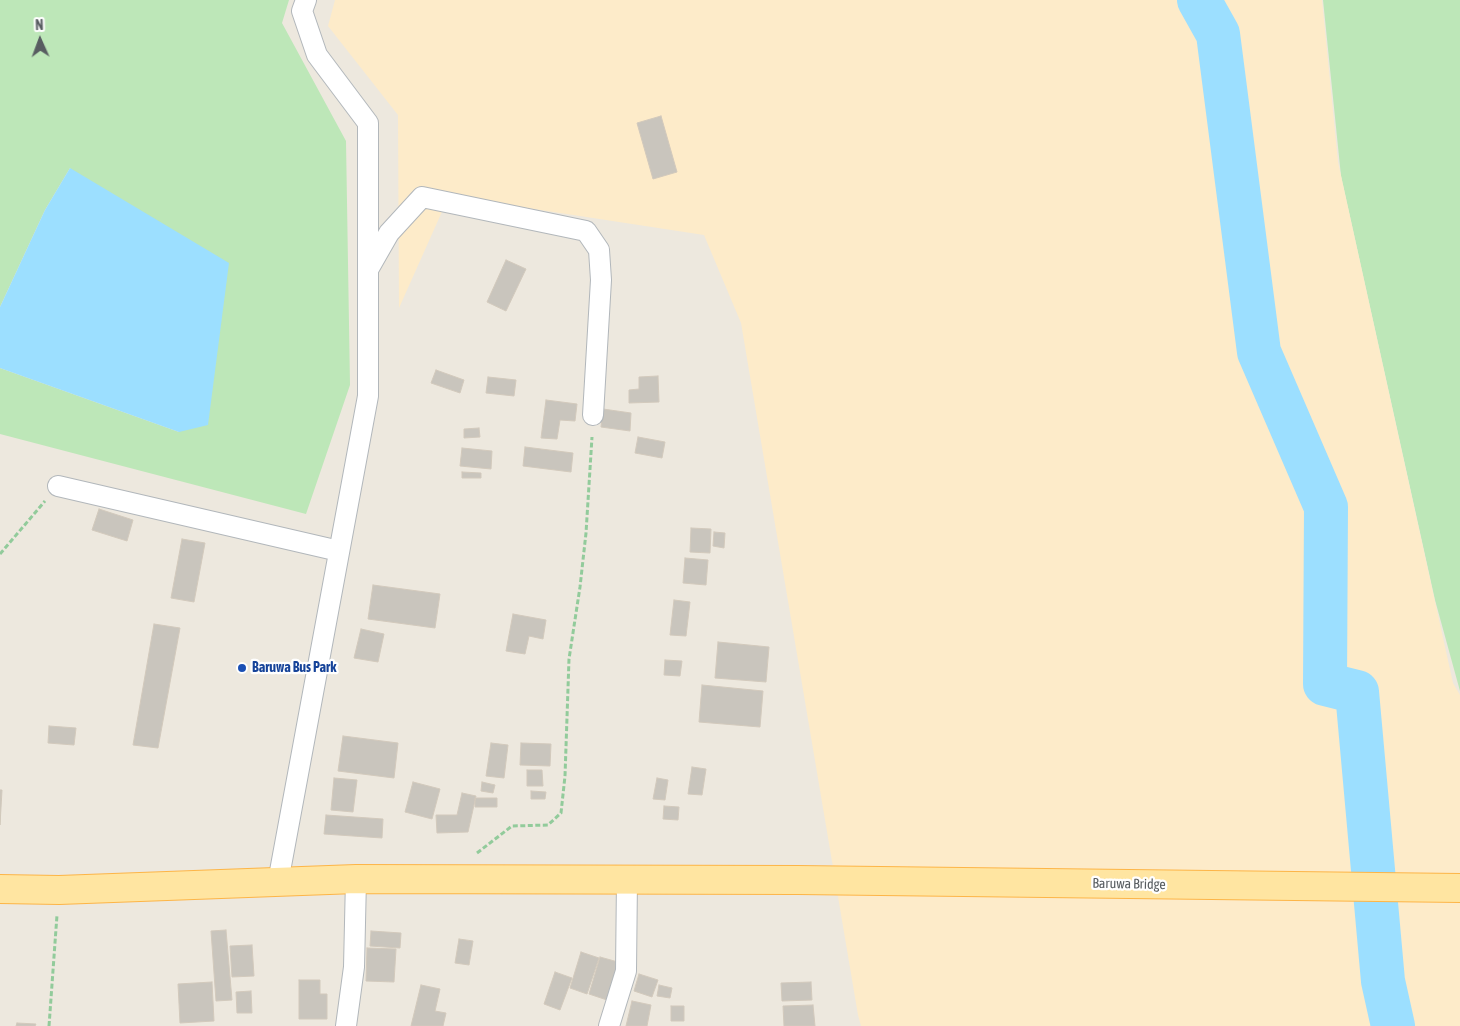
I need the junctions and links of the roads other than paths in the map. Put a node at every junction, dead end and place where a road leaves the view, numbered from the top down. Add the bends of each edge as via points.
1 (306, 0) edge
2 (368, 270) junction
3 (593, 415) road end
4 (58, 486) road end
5 (340, 551) junction
6 (356, 879) junction
7 (627, 879) junction
8 (278, 882) junction
9 (0, 888) edge
10 (1460, 888) edge
11 (346, 1026) edge
12 (609, 1026) edge

1 - 2 street via 302,11 318,55 368,123
2 - 3 street via 389,233 422,197 586,231 599,250 601,280
2 - 5 street via 368,396
4 - 5 street
5 - 8 street
6 - 7 main road, Baruwa Bridge
6 - 8 main road, Baruwa Bridge
6 - 11 street via 354,967
7 - 10 main road, Baruwa Bridge
7 - 12 street via 626,971
8 - 9 main road, Baruwa Bridge via 59,890

